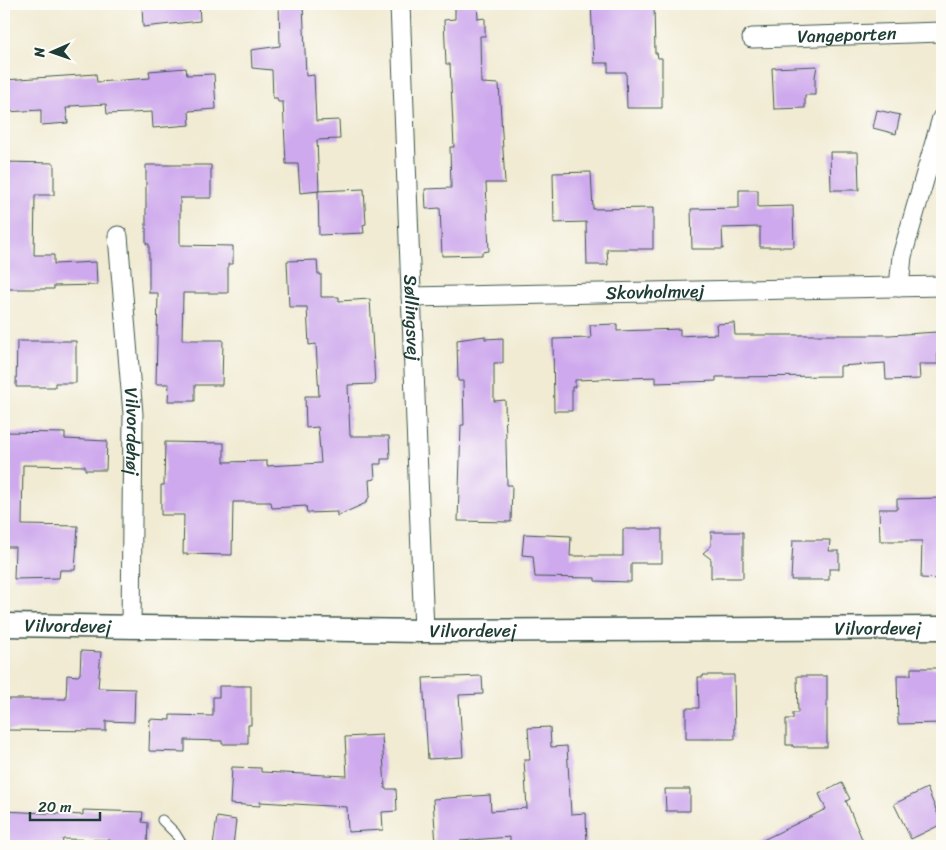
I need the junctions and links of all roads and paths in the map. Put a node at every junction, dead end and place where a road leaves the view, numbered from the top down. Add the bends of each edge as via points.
1 (400, 4) edge
2 (942, 32) edge
3 (752, 38) dead end
4 (942, 118) edge
5 (118, 236) dead end
6 (942, 286) edge
7 (899, 287) junction
8 (411, 297) junction
9 (4, 625) edge
10 (131, 628) junction
11 (942, 628) edge
12 (424, 631) junction
13 (162, 820) dead end
14 (183, 846) edge

1 - 8 street, Søllingsvej
2 - 3 street, Vangeporten
4 - 7 street via 902,256
5 - 10 street, Vilvordehøj via 133,414
6 - 7 street, Skovholmvej
7 - 8 street, Skovholmvej
8 - 12 street, Søllingsvej
9 - 10 street, Vilvordevej
10 - 12 street, Vilvordevej
11 - 12 street, Vilvordevej
13 - 14 lane

